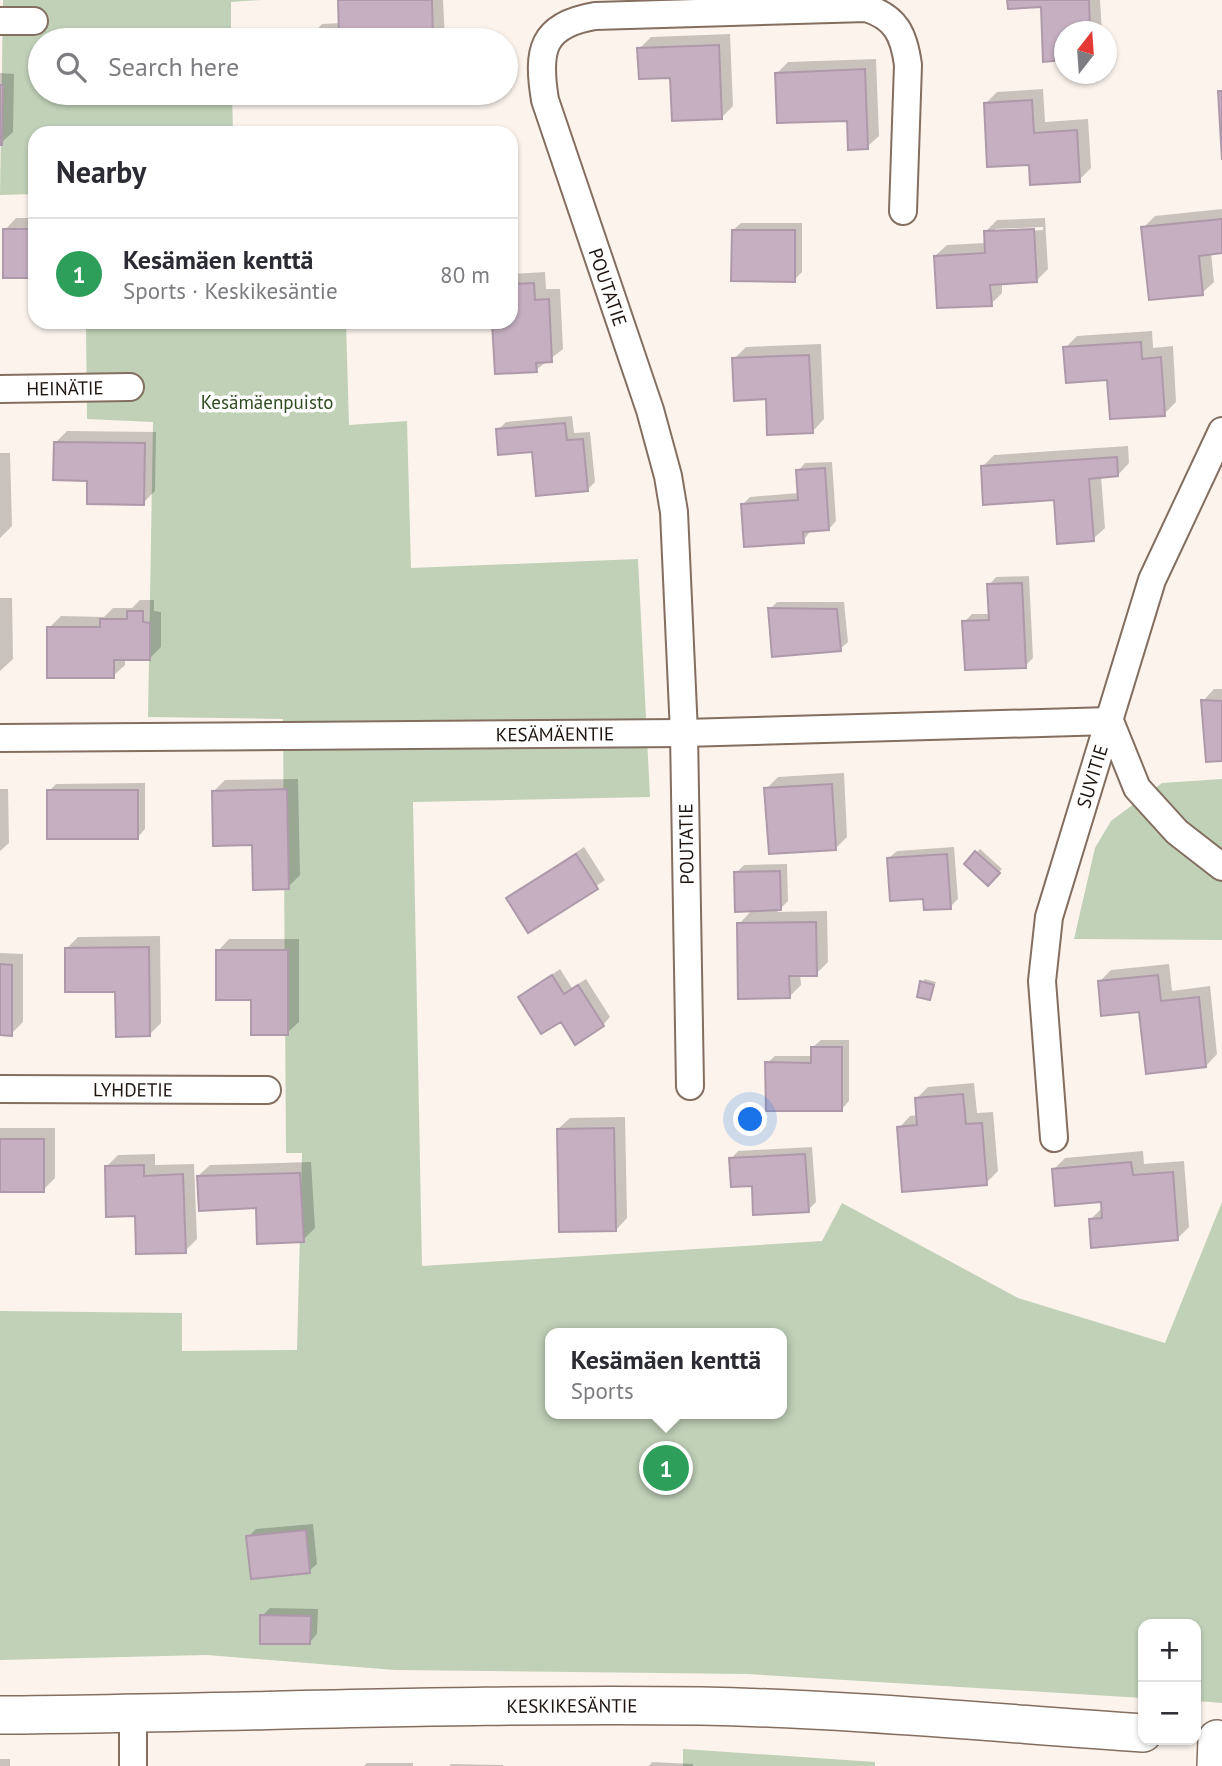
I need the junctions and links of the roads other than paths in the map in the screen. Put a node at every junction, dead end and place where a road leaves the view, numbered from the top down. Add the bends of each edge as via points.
1 (0, 21) edge
2 (34, 21) dead end
3 (904, 211) dead end
4 (130, 387) dead end
5 (0, 388) edge
6 (1222, 431) edge
7 (1110, 721) junction
8 (684, 733) junction
9 (0, 737) edge
10 (1222, 867) edge
11 (691, 1086) dead end
12 (0, 1089) edge
13 (267, 1090) dead end
14 (1054, 1138) dead end
15 (133, 1714) junction
16 (0, 1715) edge
17 (1138, 1733) edge
18 (133, 1766) edge

1 - 2 street
3 - 8 street, POUTATIE via 908,65 898,27 882,13 866,8 594,16 557,27 546,43 542,61 545,100 639,376 668,476 674,512
4 - 5 street, HEINÄTIE
6 - 7 street, SUVITIE via 1152,580
7 - 8 street, KESÄMÄENTIE
7 - 10 street via 1137,788 1177,832
7 - 14 street, SUVITIE via 1057,884 1045,946 1042,981
8 - 9 street, KESÄMÄENTIE
8 - 11 street, POUTATIE
12 - 13 street, LYHDETIE
15 - 16 street, KESKIKESÄNTIE
15 - 17 street, KESKIKESÄNTIE via 399,1706 702,1706
15 - 18 street

